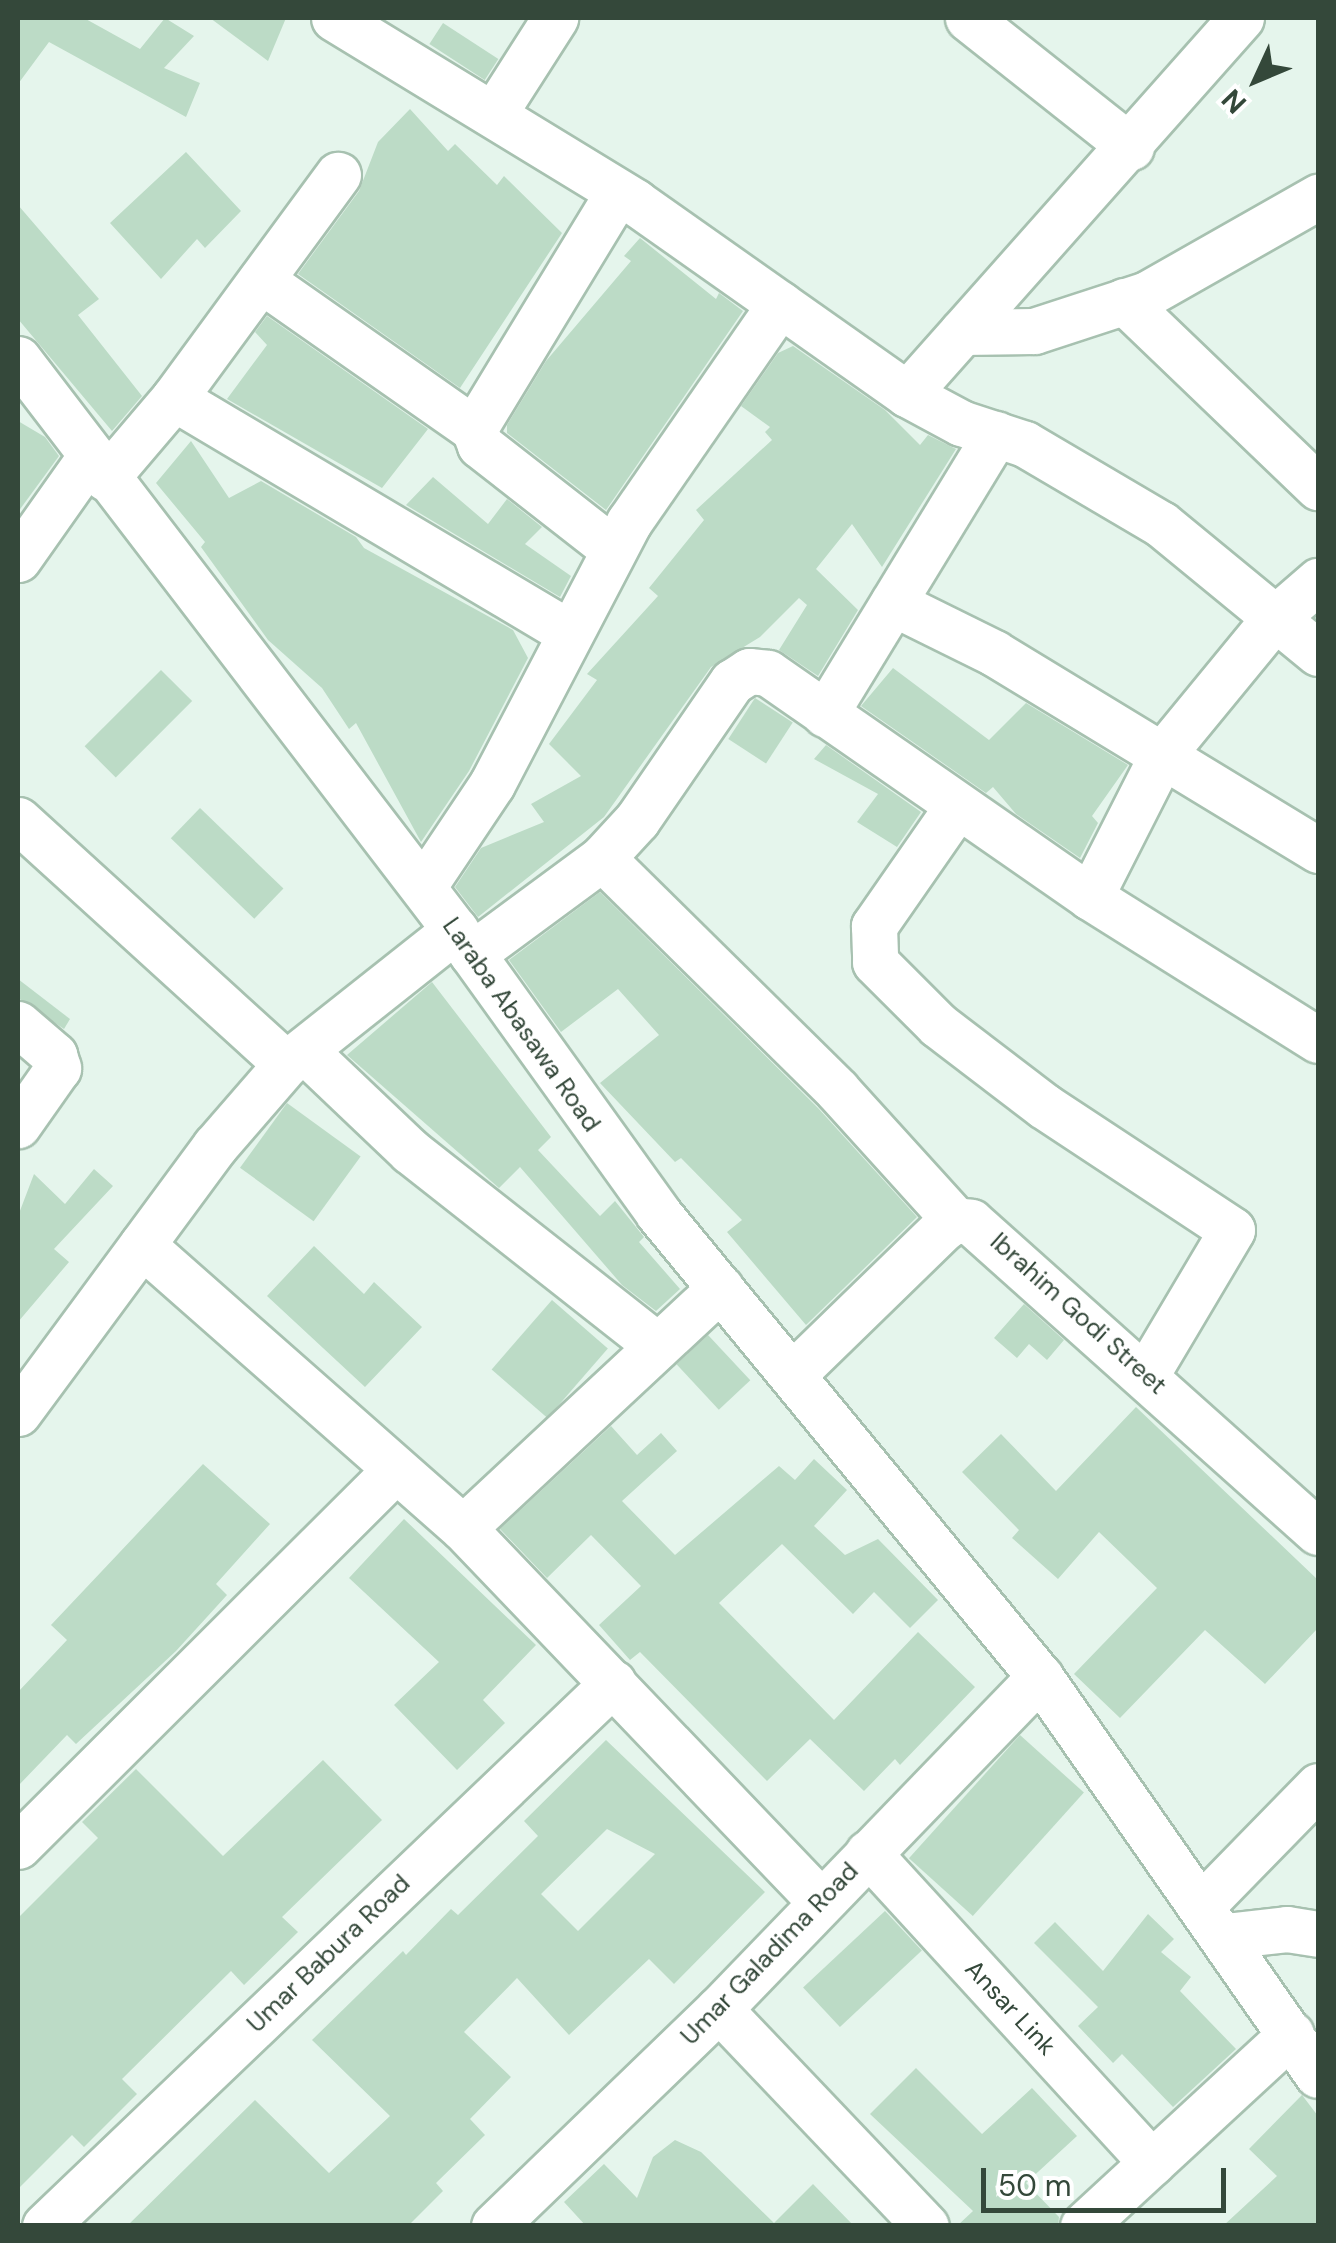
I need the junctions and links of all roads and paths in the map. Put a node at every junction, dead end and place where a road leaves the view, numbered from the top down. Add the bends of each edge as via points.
1 (334, 18) edge
2 (968, 18) edge
3 (1241, 18) edge
4 (553, 19) edge
5 (495, 112) junction
6 (1132, 147) junction
7 (338, 175) dead end
8 (618, 192) junction
9 (1318, 197) edge
10 (260, 280) junction
11 (1124, 302) junction
12 (780, 304) junction
13 (962, 332) junction
14 (18, 360) edge
15 (906, 394) junction
16 (174, 398) junction
17 (474, 429) junction
18 (996, 434) junction
19 (98, 468) junction
20 (1318, 487) edge
21 (613, 549) junction
22 (18, 559) edge
23 (1318, 581) edge
24 (893, 603) junction
25 (1273, 620) junction
26 (569, 633) junction
27 (1318, 653) edge
28 (825, 714) junction
29 (1162, 755) junction
30 (956, 808) junction
31 (18, 820) edge
32 (1318, 850) edge
33 (602, 858) junction
34 (423, 887) junction
35 (1090, 898) junction
36 (464, 942) junction
37 (18, 1024) edge
38 (1318, 1040) edge
39 (296, 1058) junction
40 (18, 1125) edge
41 (955, 1220) junction
42 (142, 1245) junction
43 (720, 1288) junction
44 (658, 1346) junction
45 (792, 1375) junction
46 (1146, 1375) junction
47 (18, 1413) edge
48 (395, 1470) junction
49 (1315, 1523) edge
50 (462, 1528) junction
51 (1040, 1677) junction
52 (613, 1683) junction
53 (1318, 1786) edge
54 (18, 1846) edge
55 (868, 1853) junction
56 (821, 1902) junction
57 (1214, 1920) junction
58 (1318, 1934) edge
59 (719, 2009) junction
60 (1291, 2034) junction
61 (1318, 2075) edge
62 (1152, 2163) junction
63 (506, 2221) edge
64 (45, 2226) edge
65 (926, 2226) edge
66 (1083, 2226) edge

1 - 5 street
2 - 6 street
3 - 6 street
4 - 5 street
5 - 8 street
6 - 13 street
7 - 10 street
8 - 12 street
8 - 17 street
9 - 11 street
10 - 16 street
10 - 17 street
11 - 13 street via 1034,331
11 - 20 street
12 - 15 street
12 - 21 street
13 - 15 street
14 - 19 street, Laraba Abasawa Road
15 - 18 street
16 - 19 street
16 - 26 street
17 - 21 street via 480,445
18 - 24 street
18 - 25 street via 1025,444 1161,524
19 - 22 street
19 - 34 street, Laraba Abasawa Road
21 - 26 street
23 - 25 street
24 - 28 street
24 - 29 street via 994,652
25 - 27 street
25 - 29 street
26 - 34 street via 492,784
28 - 30 street
28 - 33 street via 768,674 749,671 732,682 637,820
29 - 32 street
29 - 35 street
30 - 35 street
30 - 46 street via 874,926 875,962 938,1025 1044,1106 1232,1230
31 - 39 street
33 - 36 street
33 - 41 street via 838,1090
34 - 36 street, Laraba Abasawa Road
35 - 38 street
36 - 39 street
36 - 43 street, Laraba Abasawa Road via 568,1096
37 - 40 street via 54,1055 58,1068
39 - 42 street
39 - 44 street
41 - 45 street
41 - 46 street, Ibrahim Godi Street via 984,1229
42 - 47 street
42 - 48 street
43 - 44 street
43 - 45 street, Laraba Abasawa Road
44 - 50 street
45 - 51 street, Laraba Abasawa Road
46 - 49 street, Ibrahim Godi Street
48 - 50 street
48 - 54 street
50 - 52 street
51 - 55 street, Umar Galadima Road
51 - 57 street, Laraba Abasawa Road
52 - 56 street
52 - 64 street, Umar Babura Road
53 - 57 street
55 - 56 street, Umar Galadima Road
55 - 62 street, Ansar Link
56 - 59 street, Umar Galadima Road
57 - 58 street
57 - 60 street, Laraba Abasawa Road
59 - 63 street, Umar Galadima Road
59 - 65 street
60 - 61 street, Laraba Abasawa Road
60 - 62 street
62 - 66 street

